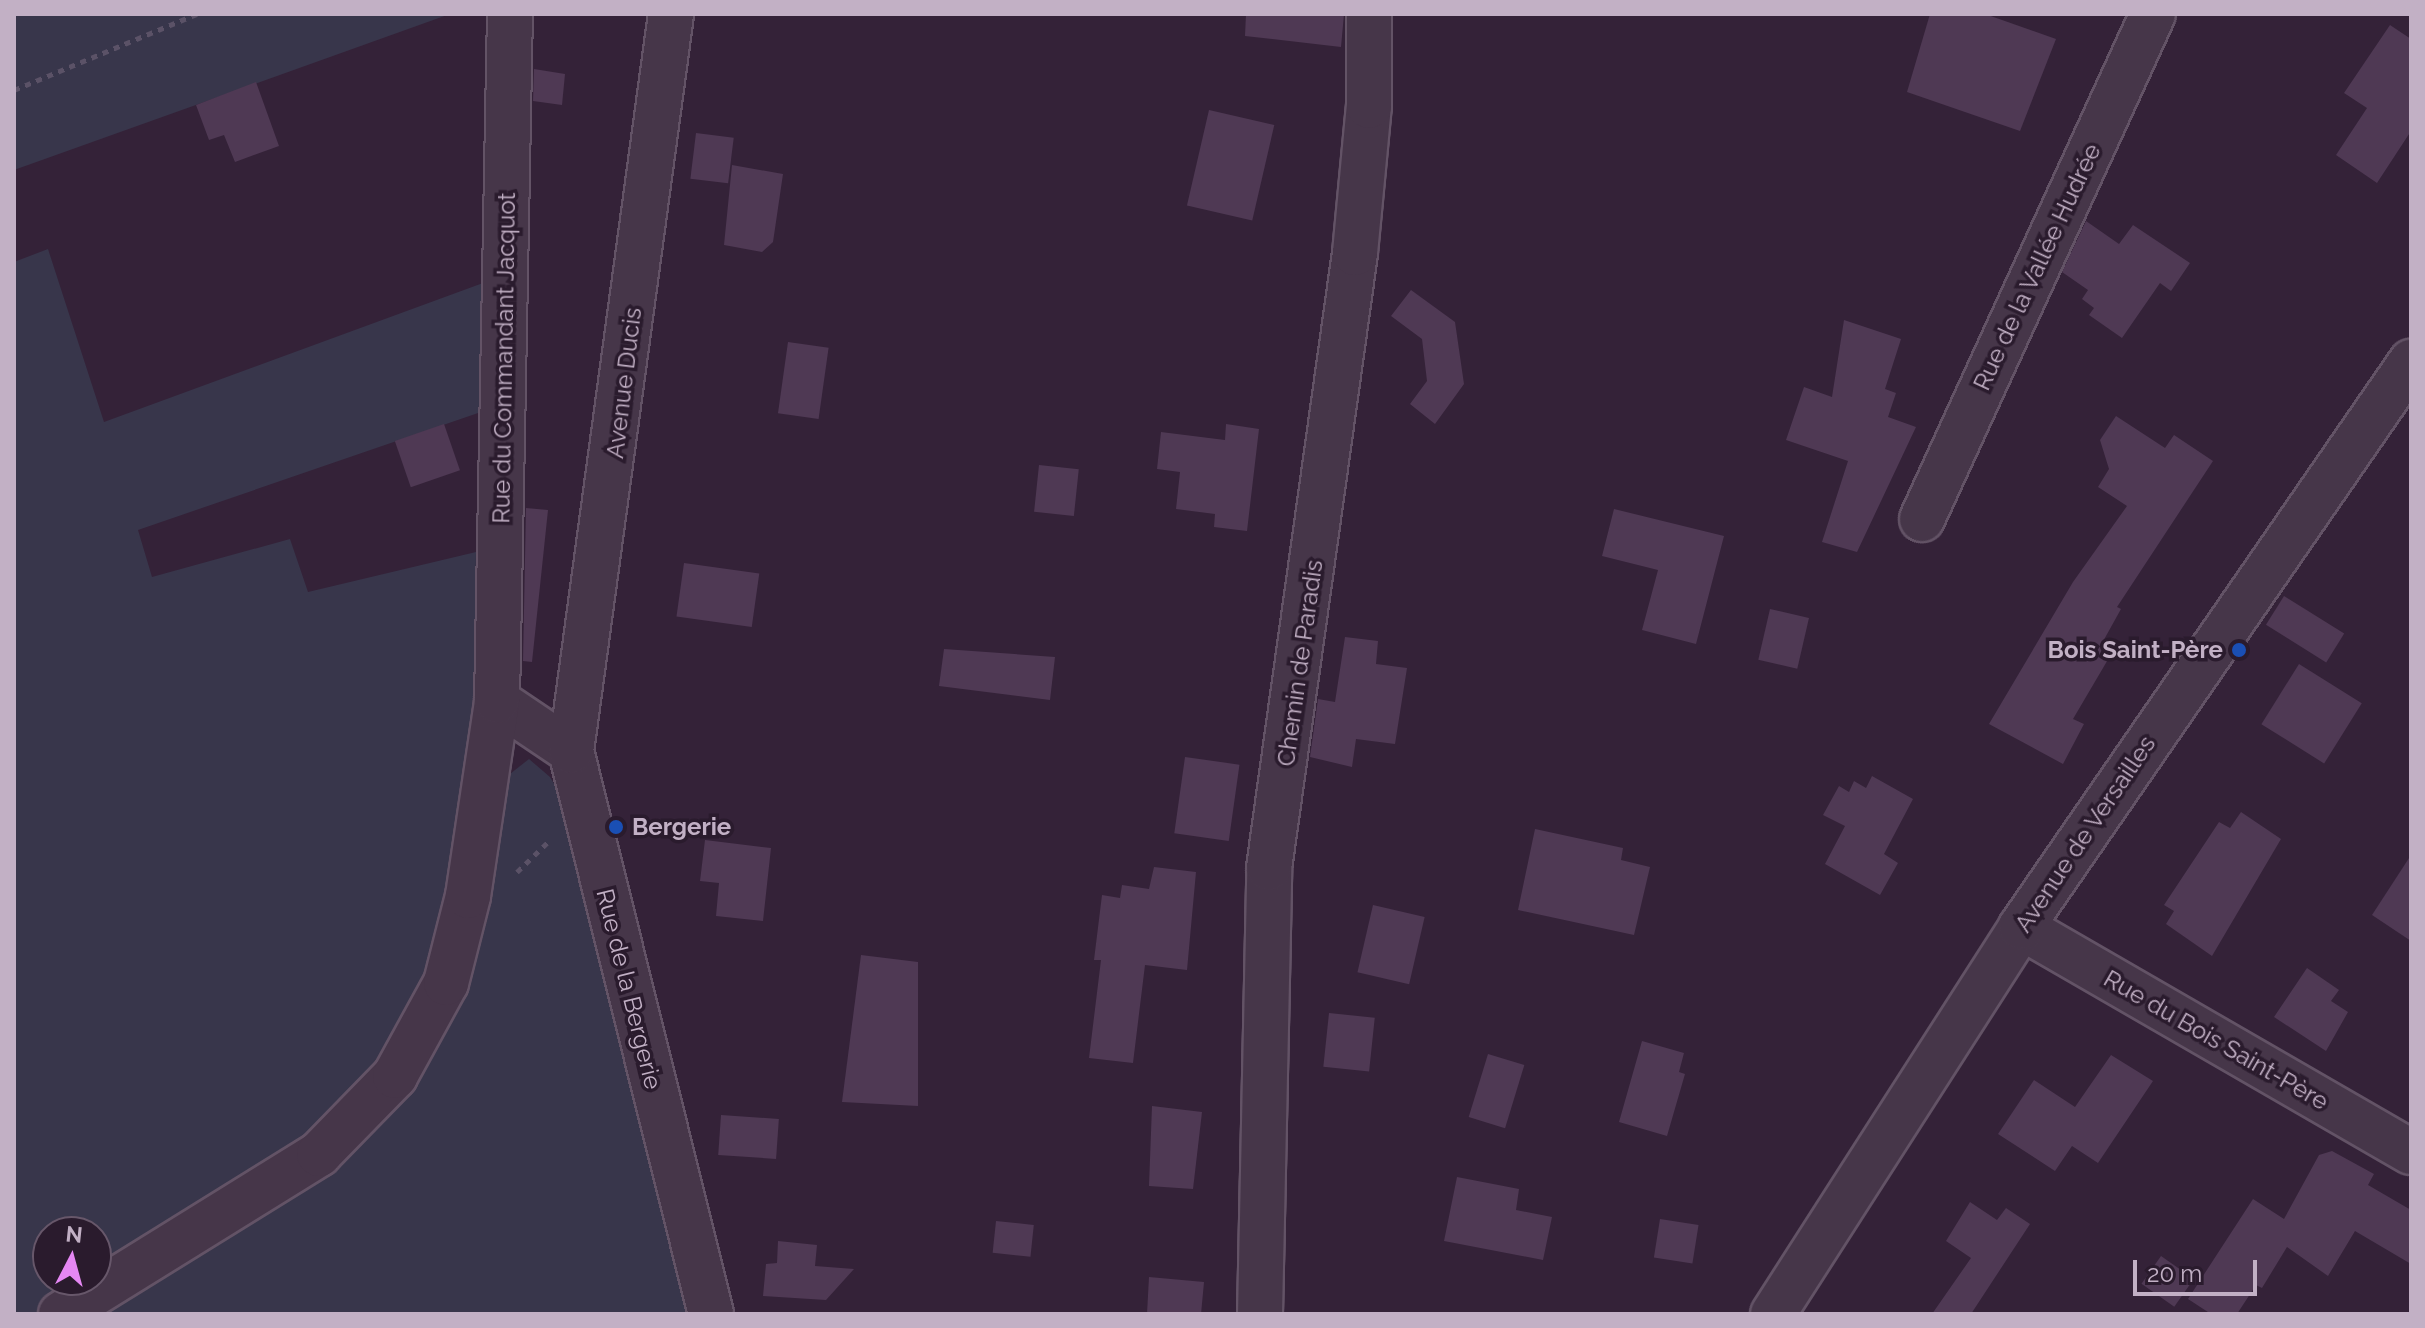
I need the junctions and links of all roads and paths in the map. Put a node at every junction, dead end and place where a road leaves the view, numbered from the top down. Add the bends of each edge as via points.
1 (197, 14) edge
2 (510, 14) edge
3 (671, 14) edge
4 (1369, 14) edge
5 (2153, 14) edge
6 (14, 90) edge
7 (2411, 362) edge
8 (1922, 519) dead end
9 (497, 701) junction
10 (571, 751) junction
11 (561, 829) dead end
12 (511, 877) dead end
13 (2021, 927) junction
14 (2411, 1152) edge
15 (61, 1314) edge
16 (711, 1314) edge
17 (1260, 1314) edge
18 (1773, 1314) edge

1 - 6 path
2 - 9 street, Rue du Commandant Jacquot
3 - 10 street, Avenue Ducis
4 - 17 street, Chemin de Paradis via 1369,106 1355,253 1269,868
5 - 8 street, Rue de la Vallée Hudrée
7 - 13 street, Avenue de Versailles
9 - 10 street
9 - 15 street, Rue du Commandant Jacquot via 468,896 446,983 395,1076 319,1154
10 - 16 street, Rue de la Bergerie
11 - 12 path
13 - 14 street, Rue du Bois Saint-Père
13 - 18 street, Avenue de Versailles

